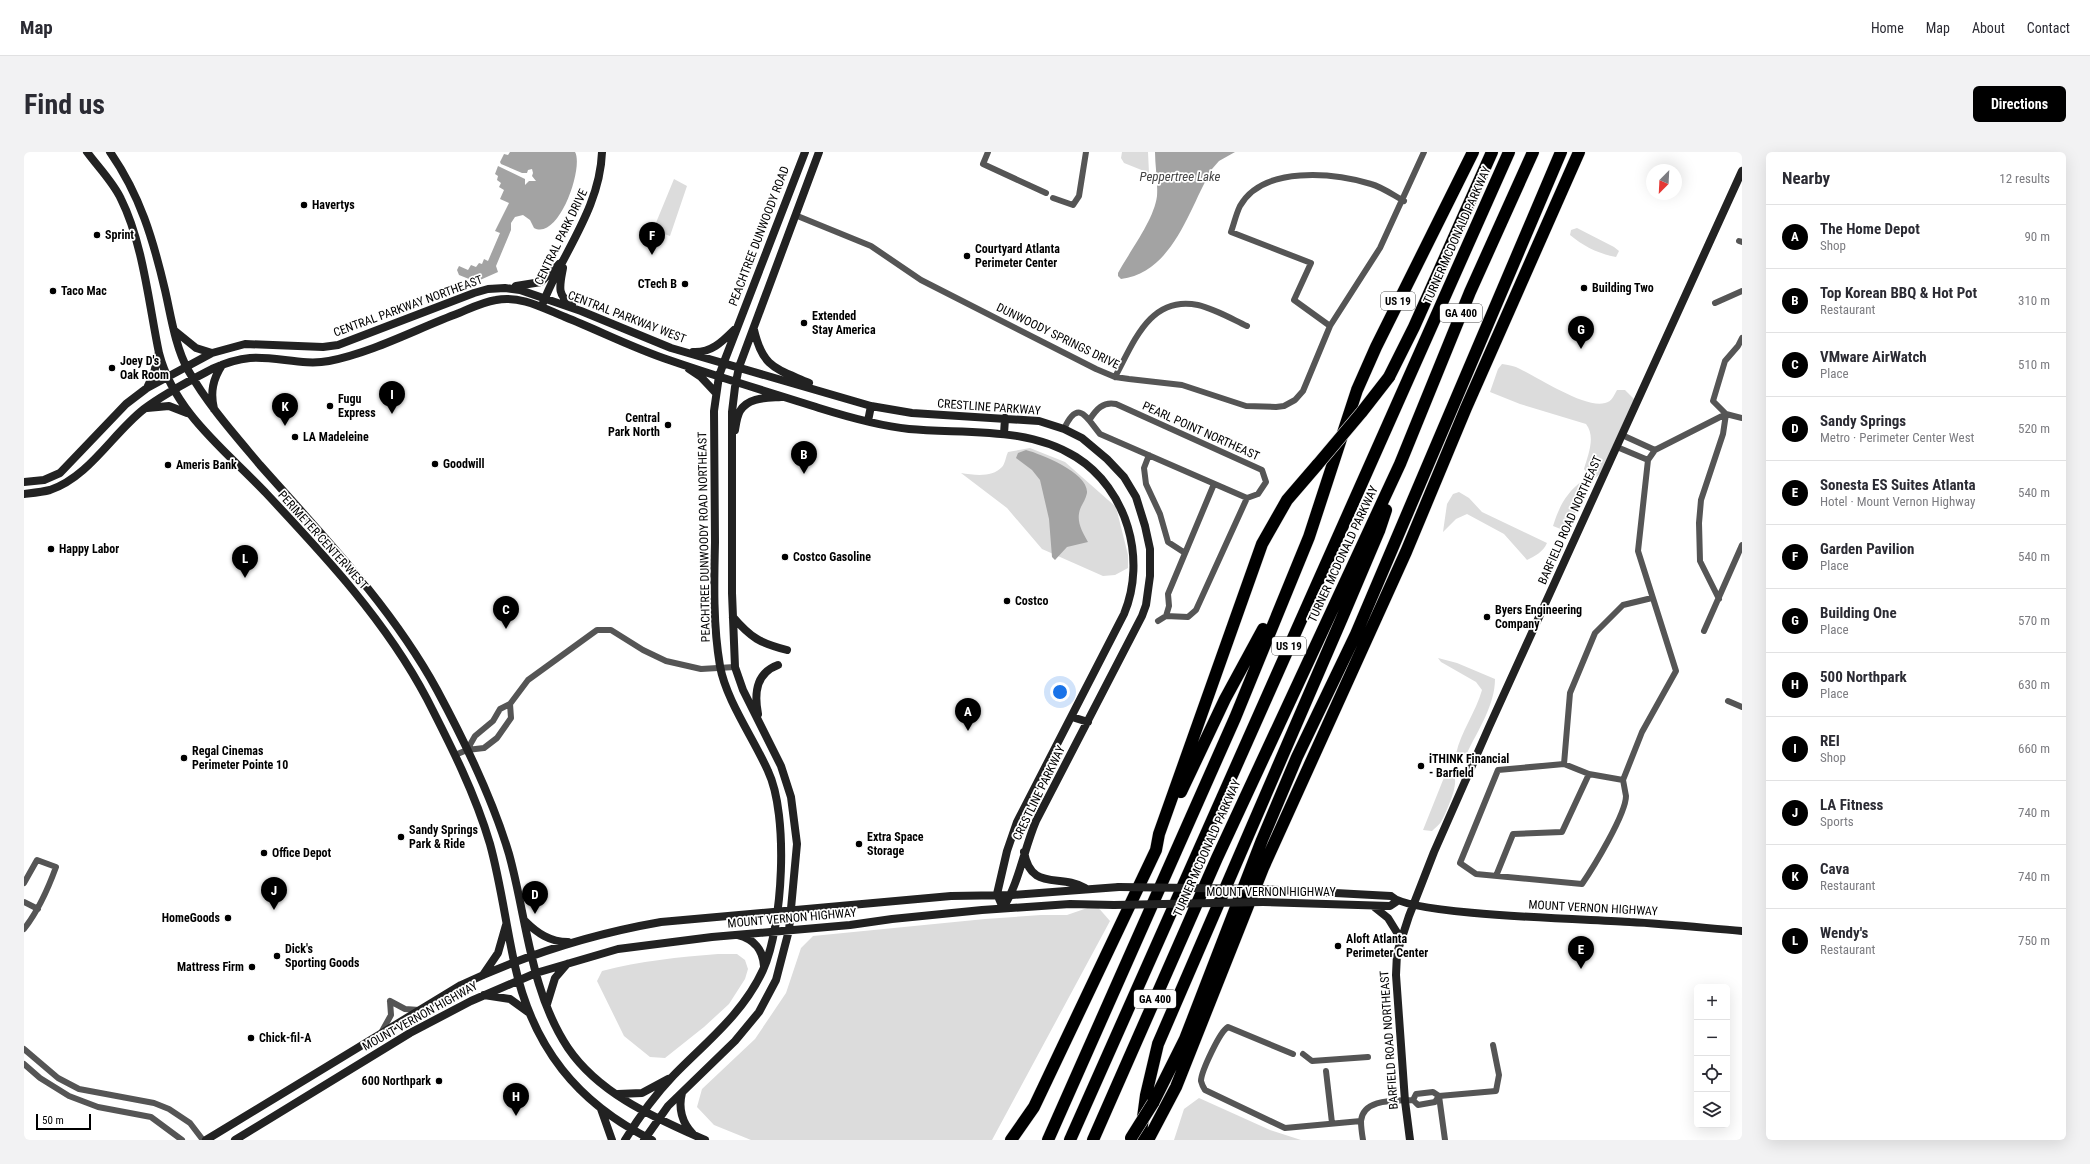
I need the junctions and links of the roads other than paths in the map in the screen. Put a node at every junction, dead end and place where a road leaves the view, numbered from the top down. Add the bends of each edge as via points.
1 (87, 152) edge
2 (110, 152) edge
3 (602, 152) edge
4 (805, 152) edge
5 (819, 152) edge
6 (1086, 152) edge
7 (1424, 152) edge
8 (1473, 152) edge
9 (1492, 152) edge
10 (1509, 152) edge
11 (1533, 152) edge
12 (1561, 152) edge
13 (1579, 152) edge
14 (988, 153) edge
15 (1742, 171) edge
16 (1046, 193) dead end
17 (1054, 198) dead end
18 (1404, 201) junction
19 (795, 215) junction
20 (565, 258) junction
21 (505, 288) junction
22 (1742, 291) edge
23 (545, 298) junction
24 (1715, 303) dead end
25 (541, 307) junction
26 (581, 311) junction
27 (616, 326) junction
28 (1247, 326) dead end
29 (1330, 326) junction
30 (736, 328) junction
31 (754, 329) junction
32 (174, 330) junction
33 (611, 336) junction
34 (1742, 338) edge
35 (683, 352) junction
36 (159, 353) junction
37 (212, 353) junction
38 (724, 362) junction
39 (222, 364) junction
40 (680, 364) junction
41 (186, 366) junction
42 (739, 367) junction
43 (719, 376) junction
44 (1114, 377) junction
45 (167, 378) junction
46 (193, 379) junction
47 (736, 380) junction
48 (147, 388) junction
49 (173, 389) junction
50 (716, 393) junction
51 (786, 397) junction
52 (842, 397) junction
53 (871, 406) junction
54 (144, 409) junction
55 (216, 413) junction
56 (190, 414) junction
57 (1726, 414) junction
58 (1005, 418) junction
59 (1742, 418) edge
60 (1090, 419) junction
61 (868, 421) junction
62 (1064, 428) junction
63 (1004, 434) junction
64 (1622, 435) junction
65 (732, 439) junction
66 (1617, 447) junction
67 (1655, 450) junction
68 (1149, 455) junction
69 (1648, 460) junction
70 (1400, 464) junction
71 (24, 482) edge
72 (1214, 484) junction
73 (24, 494) edge
74 (1247, 498) junction
75 (1742, 545) edge
76 (1185, 553) junction
77 (1289, 585) junction
78 (1652, 598) junction
79 (1718, 599) junction
80 (1166, 616) junction
81 (733, 617) junction
82 (1158, 622) dead end
83 (1704, 631) dead end
84 (1356, 634) junction
85 (787, 650) dead end
86 (778, 665) dead end
87 (735, 667) junction
88 (720, 668) junction
89 (1728, 701) dead end
90 (510, 704) junction
91 (1742, 707) edge
92 (1072, 717) junction
93 (1088, 722) junction
94 (760, 724) junction
95 (467, 750) junction
96 (1284, 754) junction
97 (455, 755) junction
98 (1564, 764) junction
99 (1589, 774) junction
100 (1623, 780) junction
101 (1156, 850) junction
102 (1024, 852) junction
103 (1496, 876) junction
104 (24, 883) edge
105 (1086, 889) junction
106 (997, 894) junction
107 (1012, 895) junction
108 (24, 902) edge
109 (1396, 902) junction
110 (1413, 905) junction
111 (1372, 906) junction
112 (1003, 908) junction
113 (38, 909) junction
114 (792, 910) junction
115 (777, 912) junction
116 (525, 921) junction
117 (507, 922) junction
118 (24, 928) edge
119 (789, 930) junction
120 (775, 931) junction
121 (1742, 931) edge
122 (735, 935) junction
123 (1401, 939) junction
124 (570, 942) junction
125 (532, 957) junction
126 (514, 963) junction
127 (568, 963) junction
128 (764, 968) junction
129 (536, 973) junction
130 (482, 975) junction
131 (518, 980) junction
132 (483, 995) junction
133 (547, 1005) junction
134 (419, 1010) junction
135 (528, 1012) junction
136 (381, 1033) junction
137 (1493, 1045) dead end
138 (24, 1049) edge
139 (1293, 1054) dead end
140 (1303, 1054) dead end
141 (1368, 1057) dead end
142 (24, 1064) edge
143 (1326, 1071) dead end
144 (674, 1075) junction
145 (682, 1093) junction
146 (618, 1094) junction
147 (1439, 1096) junction
148 (1409, 1100) junction
149 (601, 1109) junction
150 (643, 1111) junction
151 (658, 1119) junction
152 (1361, 1120) junction
153 (1332, 1123) junction
154 (631, 1129) junction
155 (695, 1136) junction
156 (647, 1139) edge
157 (1134, 1139) edge
158 (182, 1140) edge
159 (203, 1140) edge
160 (206, 1140) edge
161 (235, 1140) edge
162 (612, 1140) edge
163 (625, 1140) edge
164 (705, 1140) edge
165 (1011, 1140) edge
166 (1048, 1140) edge
167 (1070, 1140) edge
168 (1093, 1140) edge
169 (1148, 1140) edge
170 (1363, 1140) edge
171 (1410, 1140) edge
172 (1445, 1140) edge

1 - 36 main road, PERIMETER CENTER WEST via 119,194 128,215
2 - 32 main road, PERIMETER CENTER WEST via 123,170 142,208 153,239
3 - 20 main road, CENTRAL PARK DRIVE via 596,191
4 - 30 main road, PEACHTREE DUNWOODY ROAD
5 - 19 main road
6 - 17 street via 1079,196 1073,205
7 - 18 street, DUNWOODY SPRINGS DRIVE
8 - 77 highway, US 19 via 1357,390 1316,516
9 - 101 highway, bridge via 1389,377 1297,488 1279,512 1262,544 1159,834
10 - 167 highway, TURNER MCDONALD PARKWAY / US 19
11 - 70 highway, TURNER MCDONALD PARKWAY / GA 400 via 1470,292
12 - 84 highway
13 - 169 highway via 1466,408 1406,552 1263,868 1197,1037
14 - 16 street via 982,164
15 - 64 main road, BARFIELD ROAD NORTHEAST
18 - 29 street, DUNWOODY SPRINGS DRIVE via 1380,248
18 - 29 street via 1372,184 1333,175 1310,174 1268,183 1240,205 1231,232 1311,263 1294,300
19 - 31 main road
19 - 44 street, DUNWOODY SPRINGS DRIVE via 871,246 920,280
20 - 21 main road via 541,282
20 - 23 main road, CENTRAL PARK DRIVE
20 - 26 main road via 560,283 561,293 564,300
21 - 23 main road, CENTRAL PARKWAY NORTHEAST
21 - 37 main road, CENTRAL PARKWAY NORTHEAST via 474,293 338,345 323,347 245,344
22 - 24 street
23 - 25 main road, CENTRAL PARK DRIVE
23 - 26 main road, CENTRAL PARKWAY WEST
25 - 33 main road, CENTRAL PARKWAY WEST
25 - 39 main road, CENTRAL PARKWAY NORTHEAST via 520,300 490,301 358,353 326,362 250,358
26 - 27 main road, CENTRAL PARKWAY WEST
27 - 33 main road
27 - 35 main road, CENTRAL PARKWAY WEST
28 - 44 street via 1187,303 1162,308 1147,322
29 - 44 street, DUNWOODY SPRINGS DRIVE via 1303,391 1295,400 1284,406 1246,406 1182,385
30 - 35 main road via 710,350
30 - 38 main road, PEACHTREE DUNWOODY ROAD NORTHEAST
31 - 42 main road
31 - 52 main road via 758,347 770,366
32 - 37 main road via 196,348
32 - 41 main road, PERIMETER CENTER WEST
33 - 40 main road, CENTRAL PARKWAY WEST
34 - 57 street via 1725,361 1713,401
35 - 38 main road, CENTRAL PARKWAY WEST
36 - 45 main road, PERIMETER CENTER WEST
36 - 48 main road
37 - 41 main road, CENTRAL PARKWAY NORTHEAST
38 - 42 main road, CRESTLINE PARKWAY
38 - 43 main road, PEACHTREE DUNWOODY ROAD NORTHEAST
39 - 46 main road, CENTRAL PARKWAY NORTHEAST
39 - 55 main road via 213,386 212,400
40 - 43 main road, CENTRAL PARKWAY WEST
40 - 50 main road via 701,377
41 - 45 main road, CENTRAL PARKWAY NORTHEAST
41 - 46 main road, PERIMETER CENTER WEST
42 - 47 main road
42 - 52 main road, CRESTLINE PARKWAY
43 - 47 main road, CRESTLINE PARKWAY
43 - 50 main road, PEACHTREE DUNWOODY ROAD NORTHEAST
45 - 48 main road, CENTRAL PARKWAY NORTHEAST
45 - 49 main road, PERIMETER CENTER WEST
46 - 49 main road, CENTRAL PARKWAY NORTHEAST
46 - 55 main road, PERIMETER CENTER WEST
47 - 51 main road, CRESTLINE PARKWAY
47 - 65 main road
48 - 71 main road, CENTRAL PARKWAY NORTHEAST via 126,404 60,473 44,480
49 - 54 main road, CENTRAL PARKWAY NORTHEAST
49 - 56 main road, PERIMETER CENTER WEST
50 - 88 main road, PEACHTREE DUNWOODY ROAD NORTHEAST via 714,593
51 - 61 main road, CRESTLINE PARKWAY via 840,415
51 - 65 main road via 761,398 748,403 740,411
52 - 53 main road, CRESTLINE PARKWAY
53 - 58 main road, CRESTLINE PARKWAY via 912,413
53 - 61 main road
54 - 56 main road via 169,406
54 - 73 main road, CENTRAL PARKWAY NORTHEAST via 126,424 96,458 66,482 49,490
55 - 95 main road, PERIMETER CENTER WEST via 392,619 436,690
56 - 97 main road, PERIMETER CENTER WEST via 315,547 372,614 414,678
57 - 59 street
57 - 67 street
57 - 79 street via 1723,434 1701,500 1698,523 1700,560
58 - 62 main road, CRESTLINE PARKWAY
58 - 63 main road
60 - 62 street via 1075,412 1069,416
60 - 68 street via 1100,434
60 - 74 street, PEARL POINT NORTHEAST via 1103,405 1116,404 1262,470 1266,482 1258,494
61 - 63 main road, CRESTLINE PARKWAY via 906,428
62 - 93 main road, CRESTLINE PARKWAY via 1082,438 1124,477 1136,497 1150,549 1146,605
63 - 92 main road, CRESTLINE PARKWAY via 1045,442 1077,457 1101,478 1124,511 1134,559 1128,606
64 - 66 main road, BARFIELD ROAD NORTHEAST
64 - 67 street
65 - 81 main road
66 - 69 street
66 - 110 main road, BARFIELD ROAD NORTHEAST via 1445,826
67 - 69 street
68 - 72 street
68 - 76 street via 1144,468 1146,484 1160,514 1168,542
69 - 78 street via 1638,551
70 - 96 highway via 1379,531
70 - 168 highway, TURNER MCDONALD PARKWAY / GA 400 via 1217,858
72 - 74 street
72 - 76 street
74 - 80 street via 1196,610 1188,617
75 - 79 street
76 - 80 street via 1168,594 1169,606
77 - 101 highway via 1225,699
77 - 166 highway, US 19 via 1208,780
78 - 98 street via 1622,605 1595,633 1570,693
78 - 100 street via 1676,671 1642,732
79 - 83 street
80 - 82 street
81 - 85 main road via 746,632 764,644
81 - 87 main road
84 - 96 highway
84 - 157 highway, bridge via 1297,757 1185,1039
86 - 94 main road via 765,674 758,683 756,703
87 - 88 street
87 - 94 main road
88 - 90 street via 701,669 666,661 611,630 597,630 528,680
88 - 115 main road, PEACHTREE DUNWOODY ROAD NORTHEAST via 769,772 778,799 780,840
89 - 91 street
90 - 95 street via 500,709 493,721 475,736
90 - 95 street via 511,718 497,738 484,748
92 - 93 main road
92 - 106 main road, CRESTLINE PARKWAY via 1017,822
93 - 102 main road, CRESTLINE PARKWAY via 1036,820
94 - 114 main road via 781,766 791,797 797,844
95 - 97 street
95 - 116 main road, PERIMETER CENTER WEST via 504,839
96 - 157 highway via 1158,1044
97 - 117 main road, PERIMETER CENTER WEST via 479,810 490,844
98 - 99 street
98 - 103 street via 1498,770 1460,863 1476,874
99 - 100 street
99 - 103 street via 1562,832 1513,834
100 - 103 street via 1626,796 1622,810 1594,868 1582,884
101 - 165 highway via 1034,1107
102 - 105 main road via 1028,866 1038,877 1050,881 1070,882
102 - 107 main road, CRESTLINE PARKWAY
104 - 113 street via 37,860 56,867
105 - 107 main road, MOUNT VERNON HIGHWAY
105 - 109 main road, MOUNT VERNON HIGHWAY, bridge via 1262,889 1391,896
106 - 107 main road, MOUNT VERNON HIGHWAY
106 - 112 main road
106 - 114 main road, MOUNT VERNON HIGHWAY
107 - 112 main road, CRESTLINE PARKWAY
108 - 113 street
109 - 110 main road, MOUNT VERNON HIGHWAY
109 - 111 main road, MOUNT VERNON HIGHWAY via 1390,906
110 - 121 main road, MOUNT VERNON HIGHWAY via 1469,912 1645,922
110 - 123 main road, BARFIELD ROAD NORTHEAST
111 - 112 main road, MOUNT VERNON HIGHWAY, bridge via 1263,902 1070,904
111 - 123 main road via 1388,918
112 - 119 main road, MOUNT VERNON HIGHWAY
113 - 118 street
114 - 115 main road, MOUNT VERNON HIGHWAY
114 - 119 main road
115 - 120 main road, PEACHTREE DUNWOODY ROAD NORTHEAST
115 - 124 main road, MOUNT VERNON HIGHWAY via 662,922
116 - 124 main road via 549,939
116 - 125 main road, PERIMETER CENTER WEST
117 - 126 main road, PERIMETER CENTER WEST
117 - 130 main road via 498,952
119 - 120 main road, MOUNT VERNON HIGHWAY
119 - 145 main road via 776,980 759,1012 735,1041
120 - 122 main road, MOUNT VERNON HIGHWAY
120 - 128 main road, PEACHTREE DUNWOODY ROAD NORTHEAST
122 - 127 main road, MOUNT VERNON HIGHWAY via 630,947
122 - 128 main road via 750,940 758,947 763,956
123 - 148 main road, BARFIELD ROAD NORTHEAST via 1396,963 1396,994
124 - 125 main road, MOUNT VERNON HIGHWAY
125 - 126 main road, MOUNT VERNON HIGHWAY
125 - 129 main road, PERIMETER CENTER WEST
126 - 130 main road, MOUNT VERNON HIGHWAY
126 - 131 main road, PERIMETER CENTER WEST
127 - 129 main road, MOUNT VERNON HIGHWAY
127 - 133 main road via 555,978
128 - 144 main road, PEACHTREE DUNWOODY ROAD NORTHEAST via 737,1011
129 - 131 main road, MOUNT VERNON HIGHWAY
129 - 133 main road, PERIMETER CENTER WEST
130 - 134 main road, MOUNT VERNON HIGHWAY
131 - 132 main road, MOUNT VERNON HIGHWAY
131 - 135 main road, PERIMETER CENTER WEST
132 - 135 main road via 510,999
132 - 161 main road, MOUNT VERNON HIGHWAY via 410,1033
133 - 146 main road, PERIMETER CENTER WEST via 563,1039 575,1057
134 - 136 main road, MOUNT VERNON HIGHWAY
134 - 136 street via 406,1009 390,1001 390,1015
135 - 149 main road, PERIMETER CENTER WEST via 544,1045 562,1072
136 - 160 main road, MOUNT VERNON HIGHWAY
137 - 147 street via 1499,1075 1496,1091
138 - 159 street via 58,1078 79,1089 154,1103 169,1109 190,1123
139 - 153 street via 1228,1027 1220,1035 1202,1077 1203,1086 1205,1090 1285,1128
140 - 141 street via 1312,1061
142 - 158 street via 40,1078 69,1096 98,1107 151,1117
143 - 153 street
144 - 146 main road via 642,1093
144 - 150 main road, PEACHTREE DUNWOODY ROAD NORTHEAST
145 - 151 main road
145 - 155 main road via 682,1117
146 - 150 main road, PERIMETER CENTER WEST
147 - 148 street via 1432,1092 1416,1094
147 - 148 street via 1435,1102 1418,1105
147 - 172 street
148 - 152 street via 1374,1104 1366,1108
148 - 171 main road, BARFIELD ROAD NORTHEAST
149 - 154 main road, PERIMETER CENTER WEST
149 - 162 main road
150 - 151 main road, PERIMETER CENTER WEST
150 - 154 main road, PEACHTREE DUNWOODY ROAD NORTHEAST
151 - 155 main road, PERIMETER CENTER WEST
151 - 156 main road
152 - 153 street
152 - 170 street
154 - 156 main road, PERIMETER CENTER WEST
154 - 163 main road, PEACHTREE DUNWOODY ROAD NORTHEAST
155 - 164 main road, PERIMETER CENTER WEST

